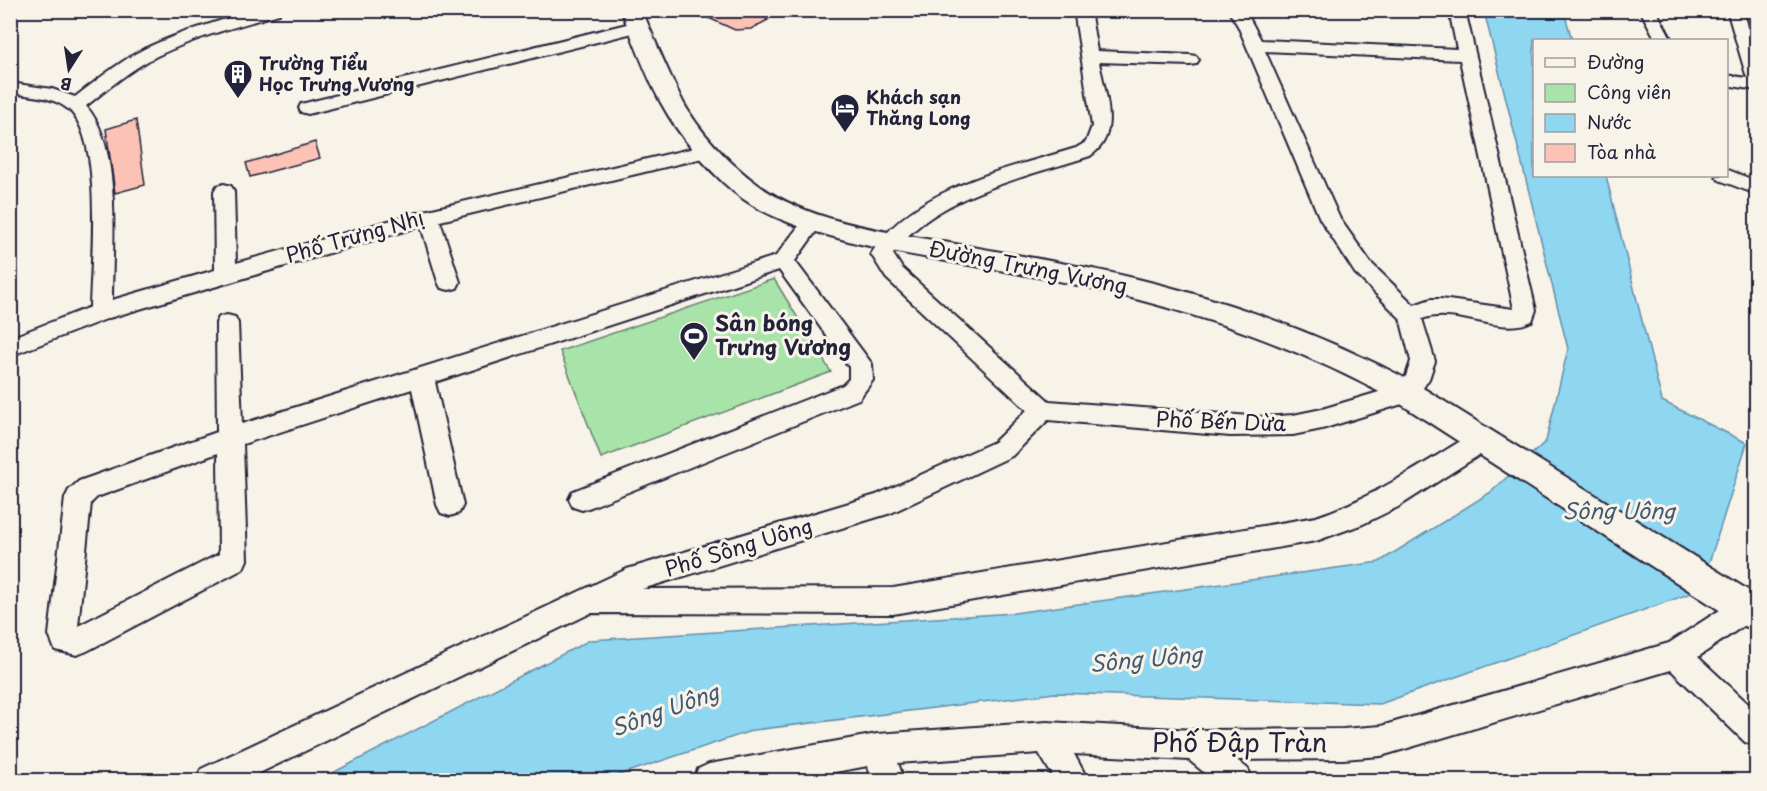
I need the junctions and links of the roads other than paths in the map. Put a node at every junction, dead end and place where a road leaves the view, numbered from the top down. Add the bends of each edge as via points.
1 (213, 10) edge
2 (273, 10) edge
3 (1082, 10) edge
4 (1457, 10) edge
5 (1648, 10) edge
6 (1735, 10) edge
7 (635, 18) edge
8 (1246, 23) edge
9 (195, 34) junction
10 (1663, 39) edge
11 (1467, 55) junction
12 (1089, 56) junction
13 (1190, 60) dead end
14 (1756, 79) edge
15 (1728, 80) edge
16 (1756, 85) edge
17 (10, 88) edge
18 (75, 106) junction
19 (308, 108) dead end
20 (707, 151) junction
21 (1728, 176) edge
22 (1756, 188) edge
23 (224, 191) dead end
24 (428, 217) junction
25 (812, 222) junction
26 (887, 242) junction
27 (784, 261) junction
28 (226, 274) junction
29 (449, 282) dead end
30 (100, 312) junction
31 (1410, 315) junction
32 (227, 323) dead end
33 (10, 347) edge
34 (422, 378) junction
35 (1407, 393) junction
36 (1043, 410) junction
37 (230, 438) junction
38 (1490, 447) junction
39 (582, 499) dead end
40 (450, 505) dead end
41 (587, 602) junction
42 (1752, 611) edge
43 (1676, 655) junction
44 (1756, 730) edge
45 (1047, 737) junction
46 (1195, 745) junction
47 (877, 749) junction
48 (721, 779) edge
49 (212, 780) edge
50 (888, 780) edge
51 (1072, 780) edge
52 (1237, 780) edge

1 - 9 street
2 - 9 street
3 - 12 street
4 - 11 street
5 - 10 street
6 - 14 street
7 - 19 street
7 - 20 main road, Đường Trưng Vương via 673,104
8 - 11 street
8 - 31 street via 1330,219 1363,268
9 - 18 street via 135,62
11 - 31 street via 1524,315 1510,318 1441,307
12 - 13 street
12 - 26 street via 1101,126 1094,145 948,199 926,210
15 - 16 street
17 - 18 street via 58,96
18 - 30 street via 87,122 100,159
20 - 24 street, Phố Trưng Nhị
20 - 25 main road, Đường Trưng Vương via 744,188
21 - 22 street
23 - 28 street
24 - 28 street, Phố Trưng Nhị
24 - 29 street
25 - 26 main road, Đường Trưng Vương
25 - 27 street
26 - 35 main road, Đường Trưng Vương via 1090,278 1198,305 1249,321 1352,363
26 - 36 street via 882,254 894,273
27 - 34 street
27 - 39 street via 861,364 860,385 851,392
28 - 30 street, Phố Trưng Nhị
30 - 33 street, Phố Trưng Nhị
31 - 35 street via 1423,361
32 - 37 street
34 - 37 street
34 - 40 street
35 - 36 street, Phố Bến Dừa via 1322,419 1264,427
35 - 38 main road, Đường Trưng Vương
36 - 41 street, Phố Sông Uông via 1003,449 882,505 637,578
37 - 37 street via 88,489 78,498 65,640 77,641 233,560
38 - 41 street via 1389,500 1316,529 893,601
38 - 42 main road, Đường Trưng Vương
41 - 49 street, Phố Sông Uông
42 - 43 street, Phố Đập Tràn
43 - 44 street
43 - 46 street, Phố Đập Tràn via 1381,741
45 - 46 street, Phố Đập Tràn
45 - 47 street, Phố Đập Tràn
45 - 51 street
46 - 52 street
47 - 48 street, Phố Đập Tràn
47 - 50 street

